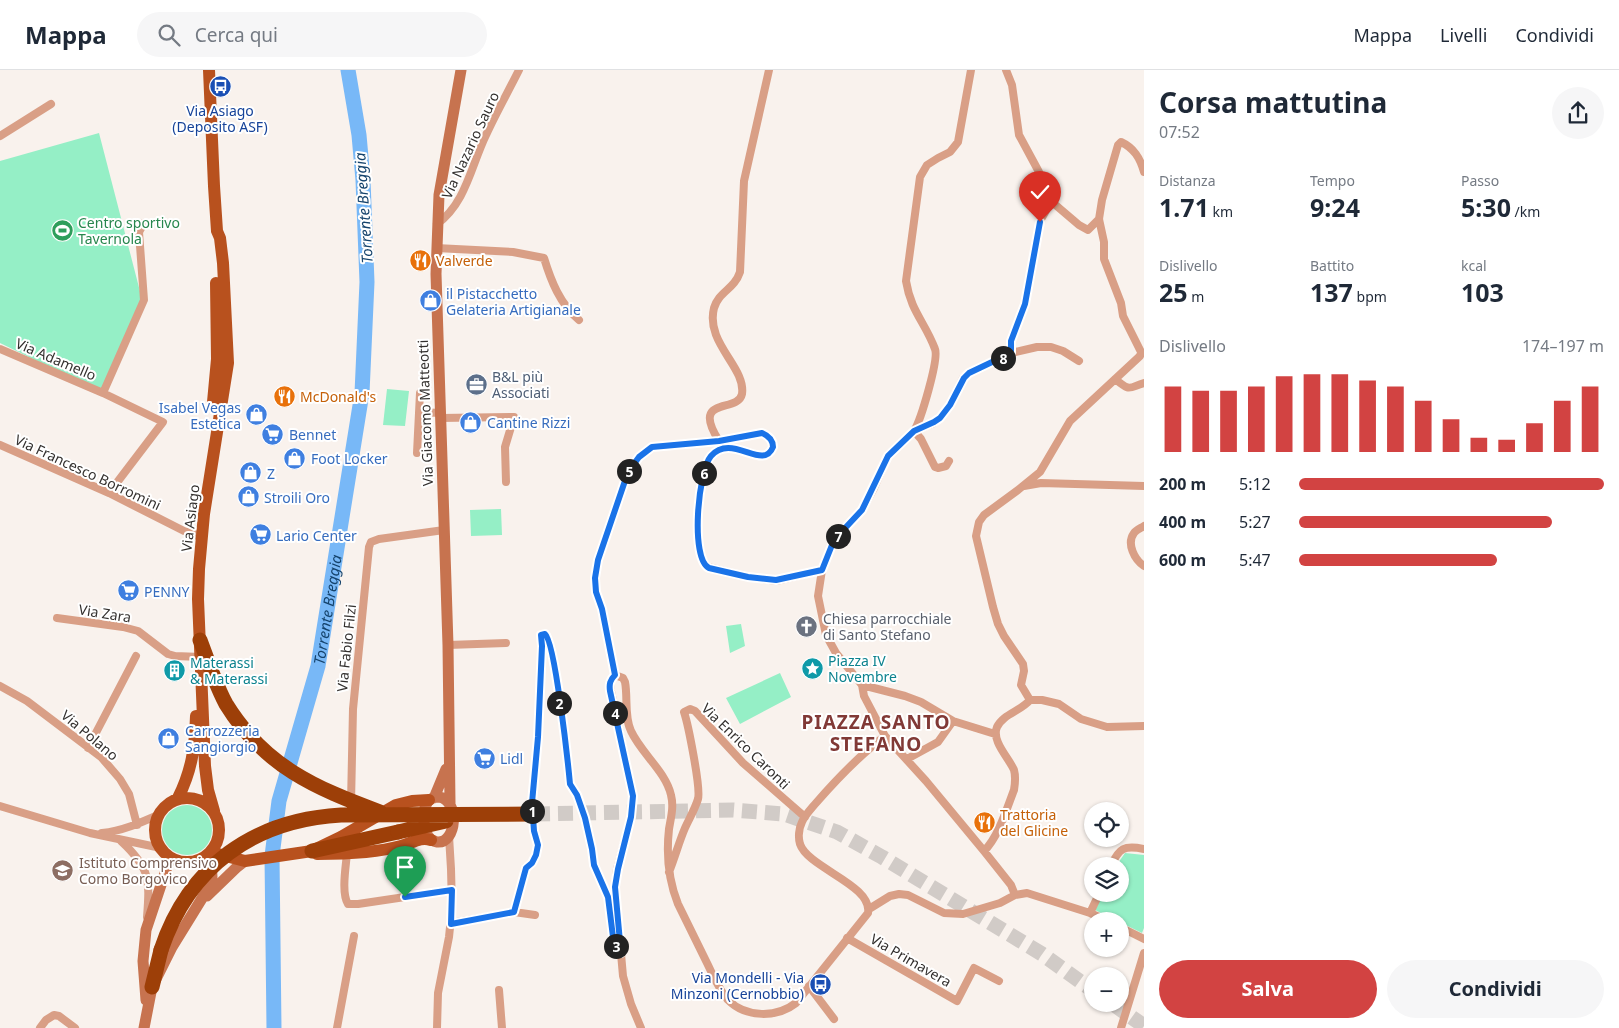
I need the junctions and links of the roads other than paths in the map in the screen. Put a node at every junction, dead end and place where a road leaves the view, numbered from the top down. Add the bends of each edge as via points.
1 (209, 70) edge
2 (461, 70) edge
3 (519, 70) edge
4 (769, 70) edge
5 (971, 70) edge
6 (1006, 70) edge
7 (51, 104) dead end
8 (0, 136) edge
9 (1144, 172) edge
10 (1052, 202) junction
11 (1100, 219) junction
12 (144, 222) dead end
13 (437, 224) junction
14 (436, 248) junction
15 (579, 320) dead end
16 (0, 349) edge
17 (1011, 353) junction
18 (1079, 361) dead end
19 (1115, 379) junction
20 (1144, 383) edge
21 (103, 393) junction
22 (420, 393) dead end
23 (420, 412) junction
24 (440, 416) junction
25 (914, 431) junction
26 (719, 441) junction
27 (0, 445) edge
28 (417, 453) dead end
29 (950, 461) dead end
30 (506, 482) dead end
31 (1144, 486) edge
32 (1022, 487) junction
33 (109, 494) junction
34 (1144, 526) edge
35 (444, 530) junction
36 (197, 538) junction
37 (1144, 566) edge
38 (822, 570) junction
39 (57, 618) dead end
40 (200, 640) junction
41 (506, 643) dead end
42 (448, 645) junction
43 (136, 656) dead end
44 (198, 657) junction
45 (615, 675) junction
46 (862, 685) junction
47 (0, 686) edge
48 (1030, 700) junction
49 (953, 721) junction
50 (1144, 726) edge
51 (995, 734) junction
52 (885, 736) junction
53 (88, 748) junction
54 (449, 757) junction
55 (907, 759) junction
56 (178, 798) junction
57 (432, 799) junction
58 (450, 803) junction
59 (0, 806) edge
60 (214, 811) junction
61 (534, 814) tunnel mouth
62 (158, 815) junction
63 (389, 815) junction
64 (472, 815) junction
65 (804, 817) junction
66 (137, 825) junction
67 (351, 831) junction
68 (90, 833) junction
69 (219, 836) junction
70 (119, 839) junction
71 (440, 839) junction
72 (161, 848) junction
73 (1144, 849) edge
74 (984, 851) junction
75 (346, 853) junction
76 (208, 854) junction
77 (302, 854) junction
78 (1115, 857) edge
79 (170, 858) junction
80 (245, 860) junction
81 (669, 874) junction
82 (452, 890) junction
83 (1015, 895) junction
84 (1095, 902) edge
85 (199, 904) junction
86 (869, 909) junction
87 (514, 912) junction
88 (1090, 912) joint
89 (535, 915) dead end
90 (451, 924) junction
91 (146, 930) junction
92 (1129, 932) edge
93 (354, 936) dead end
94 (847, 938) junction
95 (1144, 939) edge
96 (621, 953) junction
97 (1144, 953) edge
98 (999, 981) dead end
99 (810, 986) junction
100 (152, 987) junction
101 (499, 990) dead end
102 (148, 1009) junction
103 (834, 1019) dead end
104 (40, 1028) edge
105 (75, 1028) edge
106 (144, 1028) edge
107 (337, 1028) edge
108 (437, 1028) edge
109 (502, 1028) edge
110 (641, 1028) edge
111 (1121, 1028) edge

1 - 36 main road, Via Asiago via 217,230 217,359
2 - 13 street, Via Giacomo Matteotti
3 - 13 street, Via Nazario Sauro via 490,125 456,207
4 - 26 street via 744,181 740,272 736,281 718,299 714,310 715,334 742,386 737,402 720,406 710,415 712,429
5 - 25 street via 958,142 950,152 927,165 920,177 906,281 908,298 936,351 934,368
6 - 10 street via 1012,85 1020,135
7 - 8 street
9 - 11 street via 1134,150 1121,142 1104,191
10 - 11 street via 1088,230
10 - 17 street via 1040,222 1025,304 1011,341
11 - 19 street via 1104,259 1123,316 1141,352
12 - 21 street, Via Adamello via 139,232 144,300
13 - 14 street, Via Giacomo Matteotti
14 - 15 street via 513,252 544,258 554,287
14 - 24 street, Via Giacomo Matteotti
16 - 21 street, Via Adamello
17 - 18 street via 1051,347
17 - 25 street via 969,373 940,418
19 - 20 street via 1130,388
19 - 32 street via 1070,421 1040,472
21 - 33 street, Via Adamello via 163,422
22 - 23 street
23 - 24 street
23 - 28 street
24 - 30 street via 514,416 505,447
24 - 35 street, Via Giacomo Matteotti
25 - 29 street via 935,467 941,468
25 - 38 street via 888,456 862,510 834,540
26 - 38 street via 762,433 771,439 773,447 762,457 730,448 711,456 699,496 698,534 705,566 776,580
26 - 45 street via 652,447 628,472 595,578
27 - 33 street, Via Francesco Borromini
31 - 32 street via 1041,483
32 - 48 street via 984,515 976,536 992,607 1004,636 1023,664 1021,685
33 - 36 street, Via Francesco Borromini
34 - 37 street via 1134,532 1132,539 1135,558
35 - 42 street, Via Giacomo Matteotti
35 - 67 street, Via Fabio Filzi via 379,539 369,548 353,708
36 - 40 main road, Via Asiago
36 - 44 main road, Via Asiago via 191,568
38 - 46 street via 818,596 826,635
39 - 44 street, Via Zara via 138,631 168,654
40 - 44 main road, Via Asiago
40 - 63 highway, bridge via 225,702 243,728 279,764 342,798
41 - 42 street
42 - 54 street, Via Giacomo Matteotti
43 - 53 street
44 - 56 main road, Via Asiago via 194,746 191,765
44 - 60 main road, Via Asiago via 205,766
45 - 81 street via 625,682 630,728 668,785 672,797 667,861
45 - 96 street via 611,679 610,691 633,796 615,887
46 - 49 street via 921,702
46 - 52 street via 864,696
47 - 53 street, Via Polano via 27,701
48 - 50 street via 1059,704 1081,719 1107,727
48 - 51 street via 1006,716
49 - 51 street
49 - 55 street via 938,742
51 - 74 street via 1014,770 1015,784 998,828
52 - 55 street
52 - 65 street via 831,785
53 - 66 street, Via Polano via 120,779 129,794
54 - 57 street, Via Giacomo Matteotti via 444,777
54 - 58 street, Via Giacomo Matteotti
55 - 74 street
56 - 60 main road via 200,800
56 - 62 main road
57 - 58 street via 444,798
57 - 67 main road via 396,805
57 - 71 street via 425,809 425,830
58 - 71 street via 453,829
59 - 68 street
60 - 69 main road
61 - 64 highway, bridge
62 - 66 street
62 - 72 main road via 155,832
63 - 64 highway, bridge
63 - 100 highway, bridge via 309,818 274,828 241,844 215,864 191,891 175,916 161,950
64 - 77 highway, bridge
65 - 81 street, Via Enrico Caronti via 743,763 690,709 684,712 698,799
65 - 86 street via 799,833 803,849 853,887
66 - 68 street via 113,832
67 - 77 main road
68 - 70 street
69 - 76 main road
69 - 80 main road via 231,853
70 - 72 street
70 - 91 street via 141,862 147,877
71 - 75 main road via 424,838 392,848
71 - 82 street via 450,859
72 - 79 main road
73 - 78 street via 1133,846 1122,849
74 - 83 street
75 - 77 main road
75 - 82 street via 345,899 348,904
76 - 79 main road via 193,862
76 - 80 main road
76 - 85 street via 211,881
77 - 80 main road
79 - 91 street
80 - 85 street
81 - 99 street via 678,904 728,1000 759,1014 774,1014 790,1008
82 - 90 street
83 - 86 street via 963,914 944,913 908,895 899,894
83 - 88 street via 1027,893
84 - 88 street
85 - 100 street
86 - 94 street
87 - 89 street
87 - 90 street
87 - 96 street via 526,868 532,863 538,845 532,803 538,737 540,640 545,634 553,658 570,784 585,818 594,865 608,897 614,945
90 - 108 street via 438,993
91 - 102 street via 143,961
92 - 95 street
93 - 107 street
94 - 98 street, Via Primavera via 957,1001 974,968
94 - 99 street
96 - 110 street via 630,1004
97 - 111 street
99 - 103 street
100 - 102 street
101 - 109 street
102 - 106 street
104 - 105 street via 54,1015

